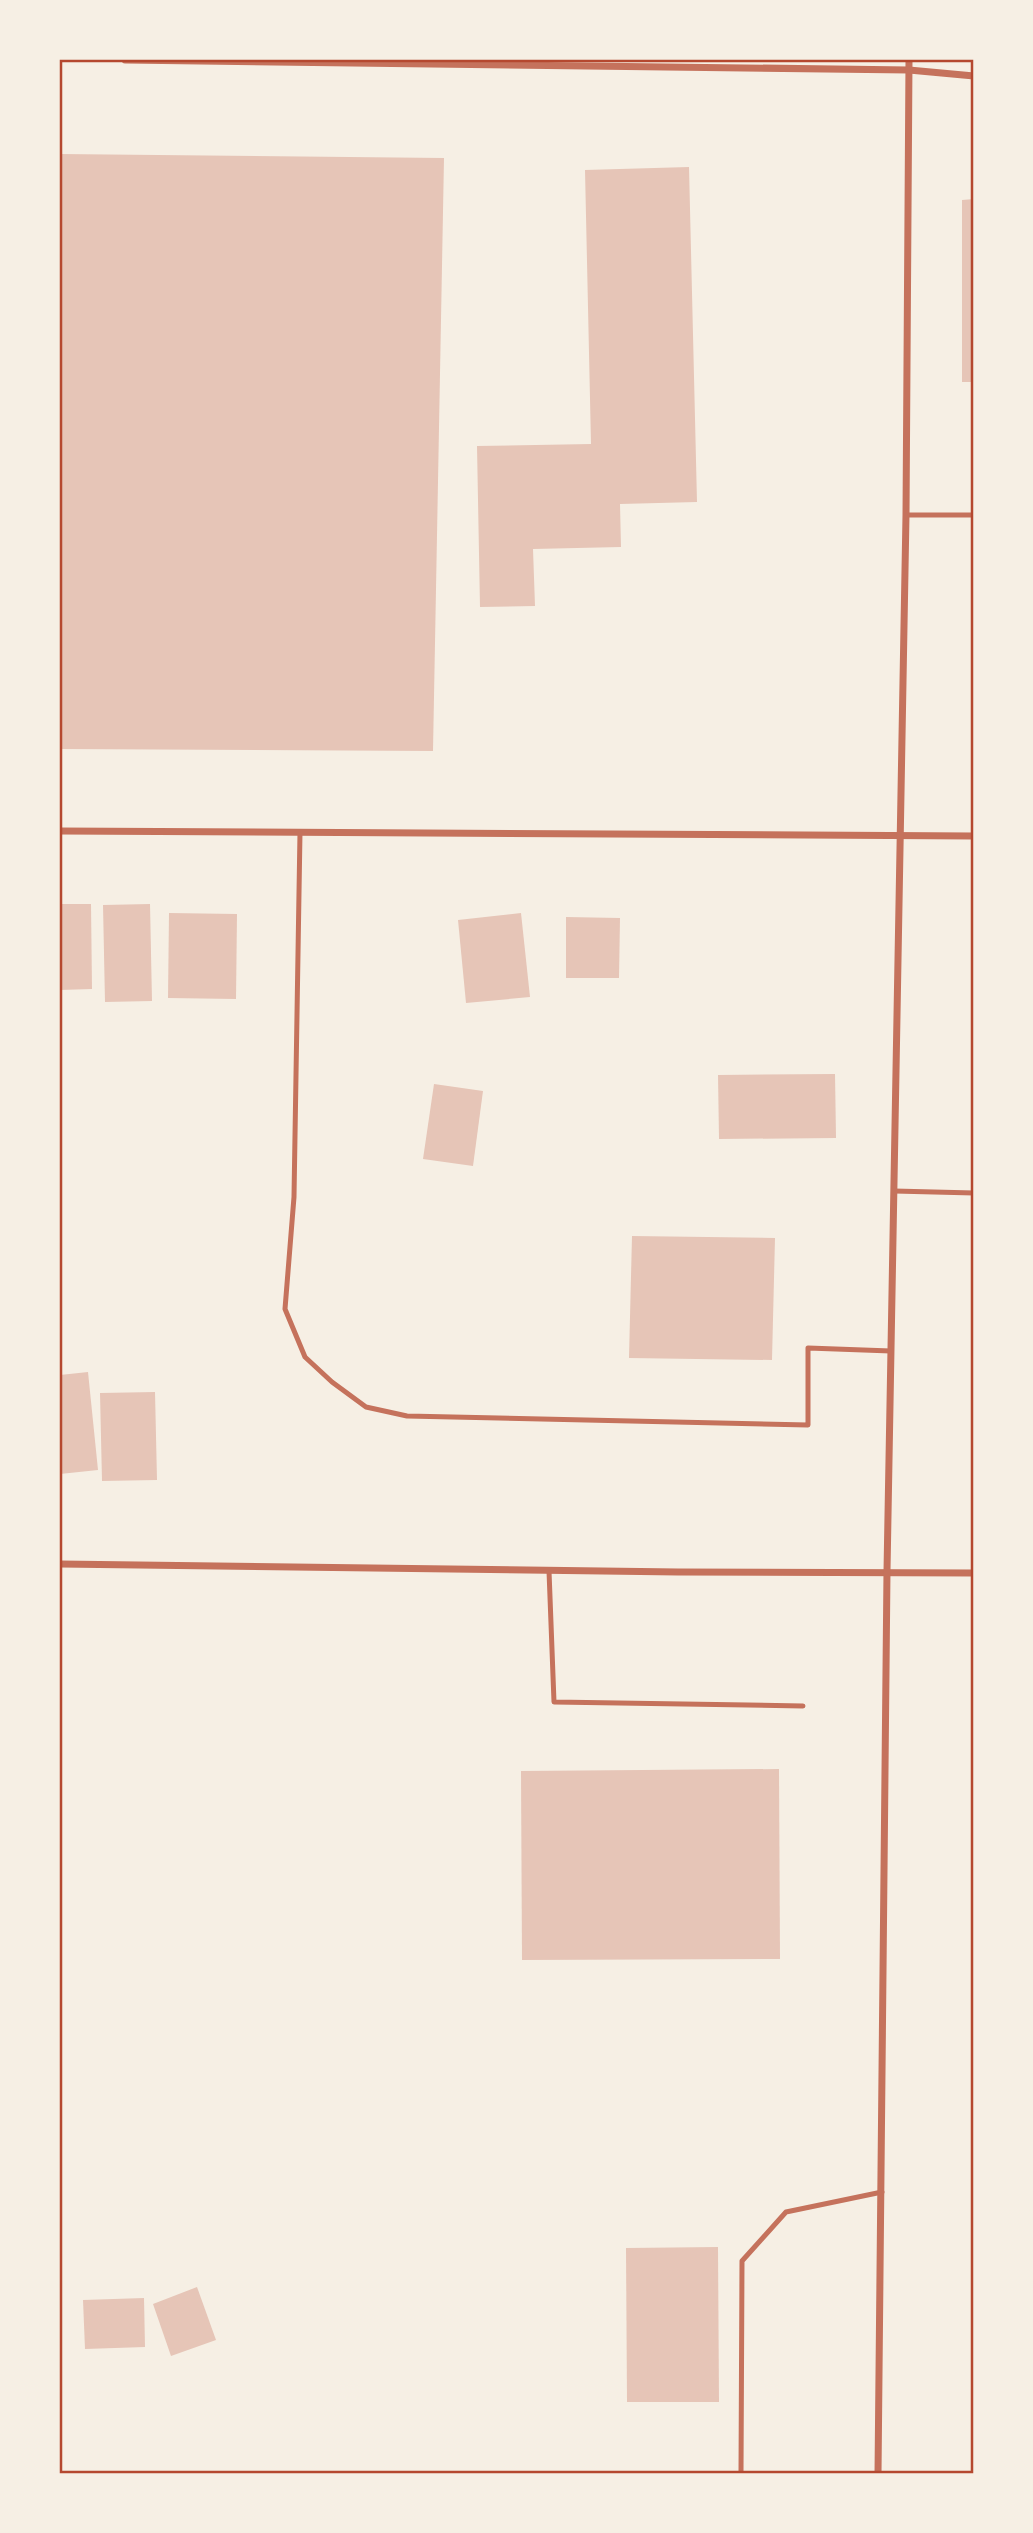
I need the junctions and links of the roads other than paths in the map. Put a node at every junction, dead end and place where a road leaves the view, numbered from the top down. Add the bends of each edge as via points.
1 (125, 60) edge
2 (909, 60) edge
3 (909, 70) junction
4 (974, 76) edge
5 (906, 515) junction
6 (974, 515) edge
7 (60, 831) edge
8 (300, 832) junction
9 (900, 835) junction
10 (974, 836) edge
11 (894, 1191) junction
12 (974, 1193) edge
13 (891, 1351) junction
14 (60, 1564) edge
15 (549, 1571) junction
16 (887, 1572) junction
17 (974, 1573) edge
18 (803, 1706) dead end
19 (882, 2192) junction
20 (741, 2473) edge
21 (878, 2473) edge

1 - 3 street
2 - 3 street
3 - 4 street
3 - 5 street
5 - 6 lane
5 - 9 street
7 - 8 street
8 - 9 street
8 - 13 lane via 294,1197 285,1308 304,1357 331,1382 366,1407 407,1416 808,1425 807,1348
9 - 10 street
9 - 11 street
11 - 12 lane
11 - 13 street
13 - 16 street
14 - 15 street
15 - 16 street
15 - 18 lane via 554,1702
16 - 17 street
16 - 19 street
19 - 20 lane via 786,2212 742,2261
19 - 21 street

